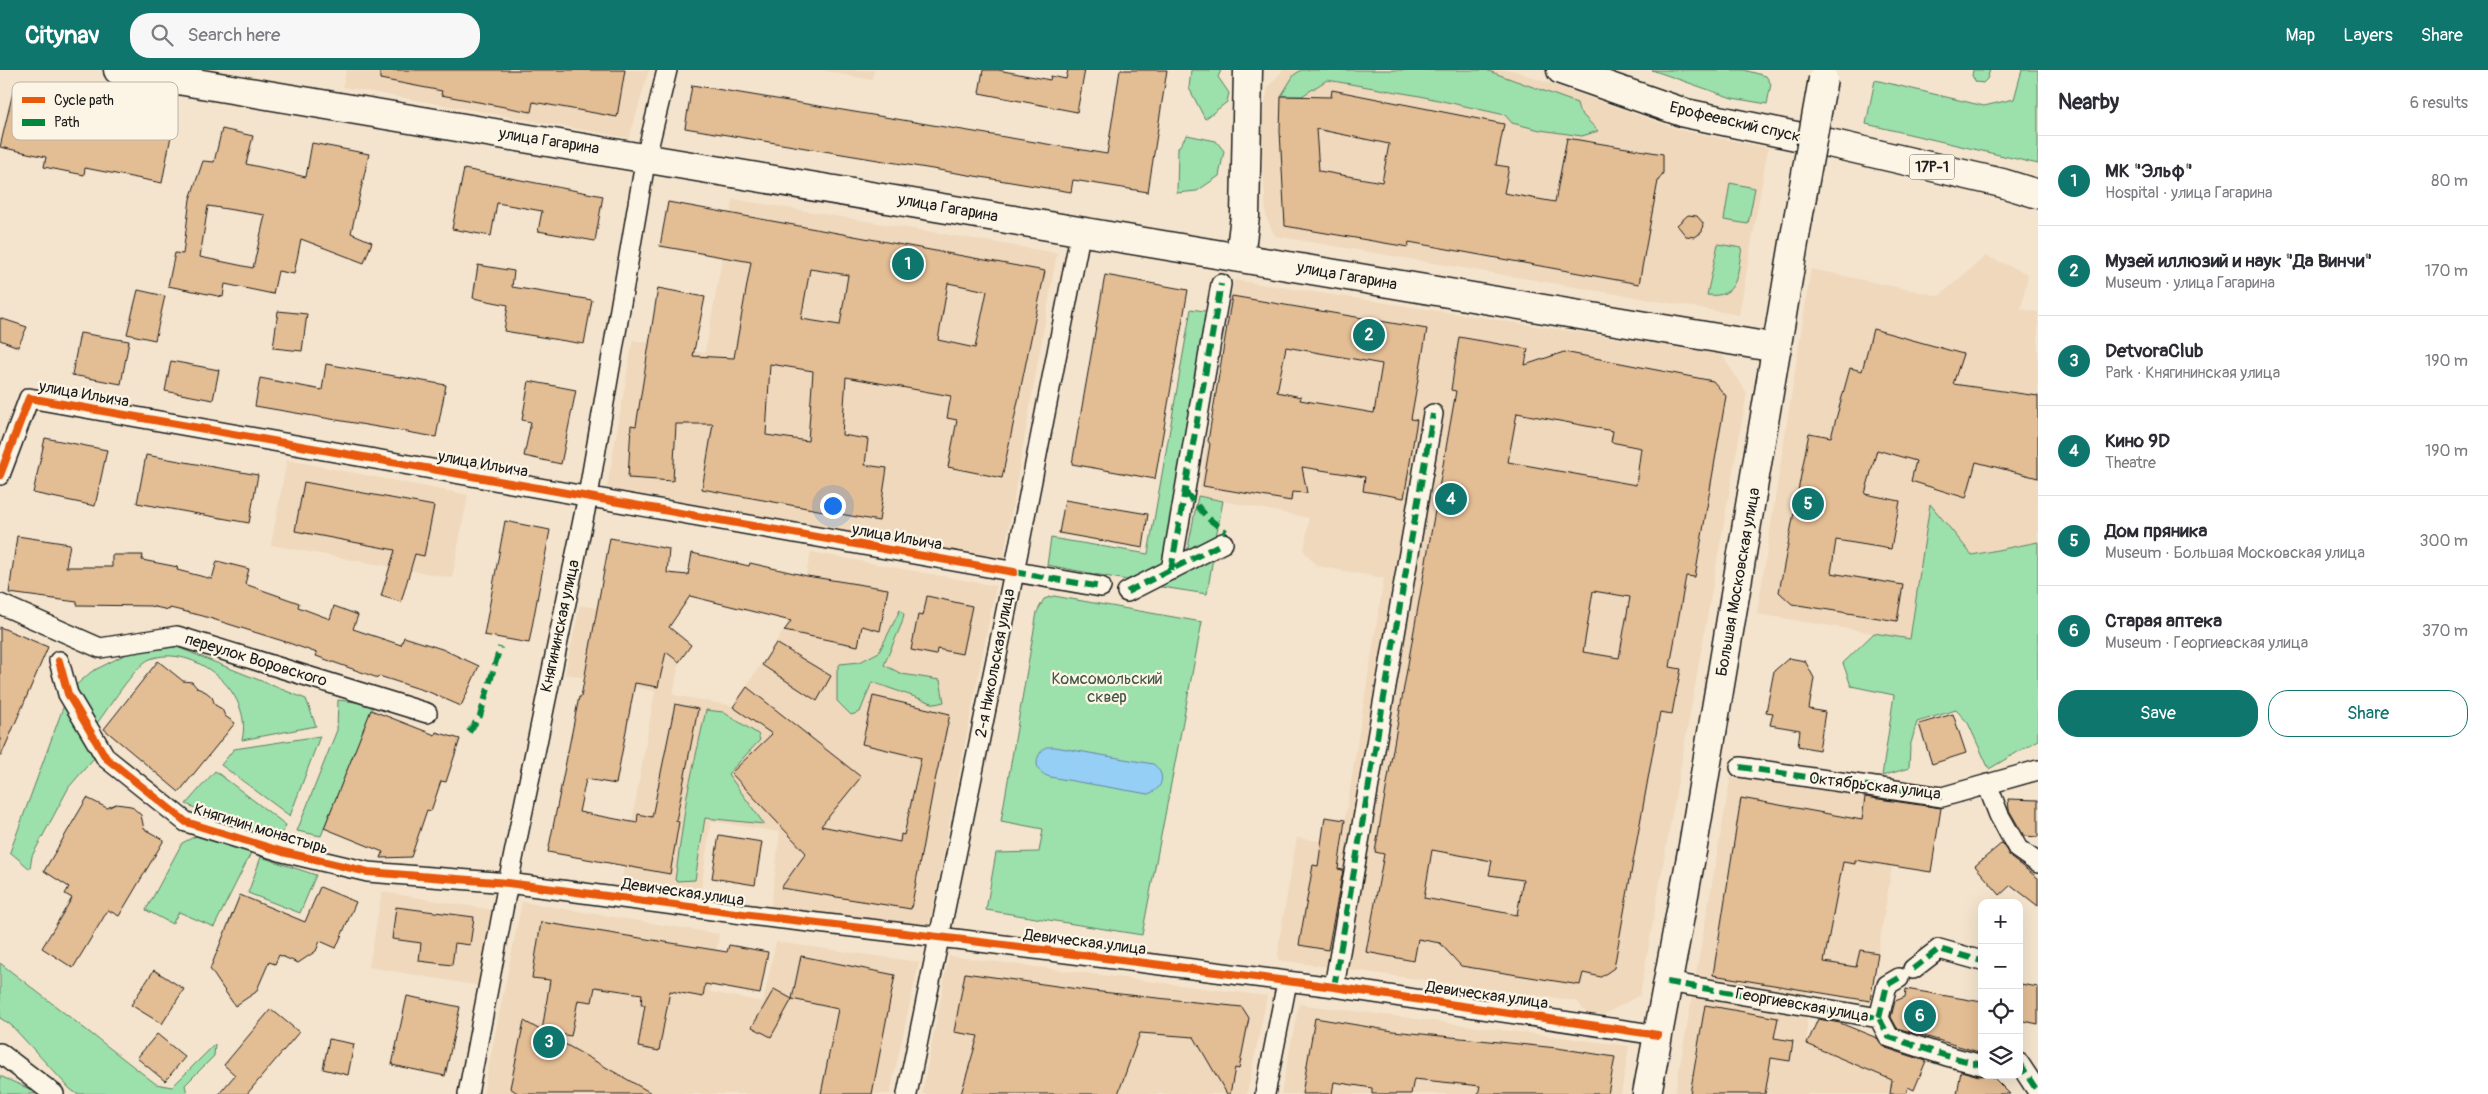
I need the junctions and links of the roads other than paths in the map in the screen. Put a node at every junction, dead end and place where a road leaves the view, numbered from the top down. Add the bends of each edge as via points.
1 (118, 70) edge
2 (667, 70) edge
3 (1561, 70) edge
4 (1824, 75) edge
5 (1250, 76) edge
6 (646, 157) junction
7 (2038, 194) edge
8 (1080, 230) junction
9 (1240, 258) junction
10 (1221, 284) dead end
11 (1778, 348) junction
12 (1433, 414) dead end
13 (0, 475) edge
14 (588, 496) junction
15 (1223, 543) dead end
16 (1171, 570) junction
17 (1014, 572) junction
18 (1101, 587) dead end
19 (1127, 592) dead end
20 (0, 604) edge
21 (59, 661) dead end
22 (427, 713) dead end
23 (1740, 767) dead end
24 (2038, 770) edge
25 (1986, 784) junction
26 (2038, 863) edge
27 (508, 883) junction
28 (937, 938) junction
29 (1978, 961) edge
30 (1287, 982) junction
31 (1667, 982) junction
32 (1334, 987) junction
33 (1879, 1018) junction
34 (1658, 1035) junction
35 (0, 1054) edge
36 (1978, 1064) edge
37 (2023, 1070) edge
38 (2038, 1092) edge
39 (54, 1094) edge
40 (468, 1094) edge
41 (907, 1094) edge
42 (1265, 1094) edge
43 (1647, 1094) edge

1 - 6 main road, улица Гагарина
2 - 6 street, Княгининская улица
3 - 7 main road, Ерофеевский спуск / 17Р-1 via 1685,113 1825,142
4 - 11 main road, Большая Московская улица, bridge
5 - 9 main road via 1245,216
6 - 8 main road, улица Гагарина
6 - 14 street, Княгининская улица
8 - 9 main road, улица Гагарина
8 - 17 street, 2-я Никольская улица
9 - 11 main road, улица Гагарина
10 - 16 street
11 - 31 main road, Большая Московская улица
12 - 32 street
13 - 14 street, улица Ильича via 29,398
14 - 17 street, улица Ильича
14 - 27 street, Княгининская улица
15 - 16 street
16 - 19 street
17 - 18 street, улица Ильича
17 - 28 street, 2-я Никольская улица
20 - 22 street, переулок Воровского via 100,648 177,636
21 - 27 street, Княгинин монастырь via 68,694 106,758 186,822 283,852 368,872
23 - 25 street, Октябрьская улица via 1942,797
24 - 25 street, Октябрьская улица
25 - 26 street via 2018,849
27 - 28 street, Девическая улица
27 - 40 street, Княгининская улица
28 - 30 street, Девическая улица
28 - 41 street, 2-я Никольская улица
29 - 33 street via 1939,949 1887,985
30 - 32 street, Девическая улица
30 - 42 street
31 - 33 street, Георгиевская улица
31 - 34 main road, Большая Московская улица
32 - 34 street, Девическая улица
33 - 36 street, Георгиевская улица via 1889,1037
34 - 43 main road, Большая Московская улица
35 - 39 street
37 - 38 street

